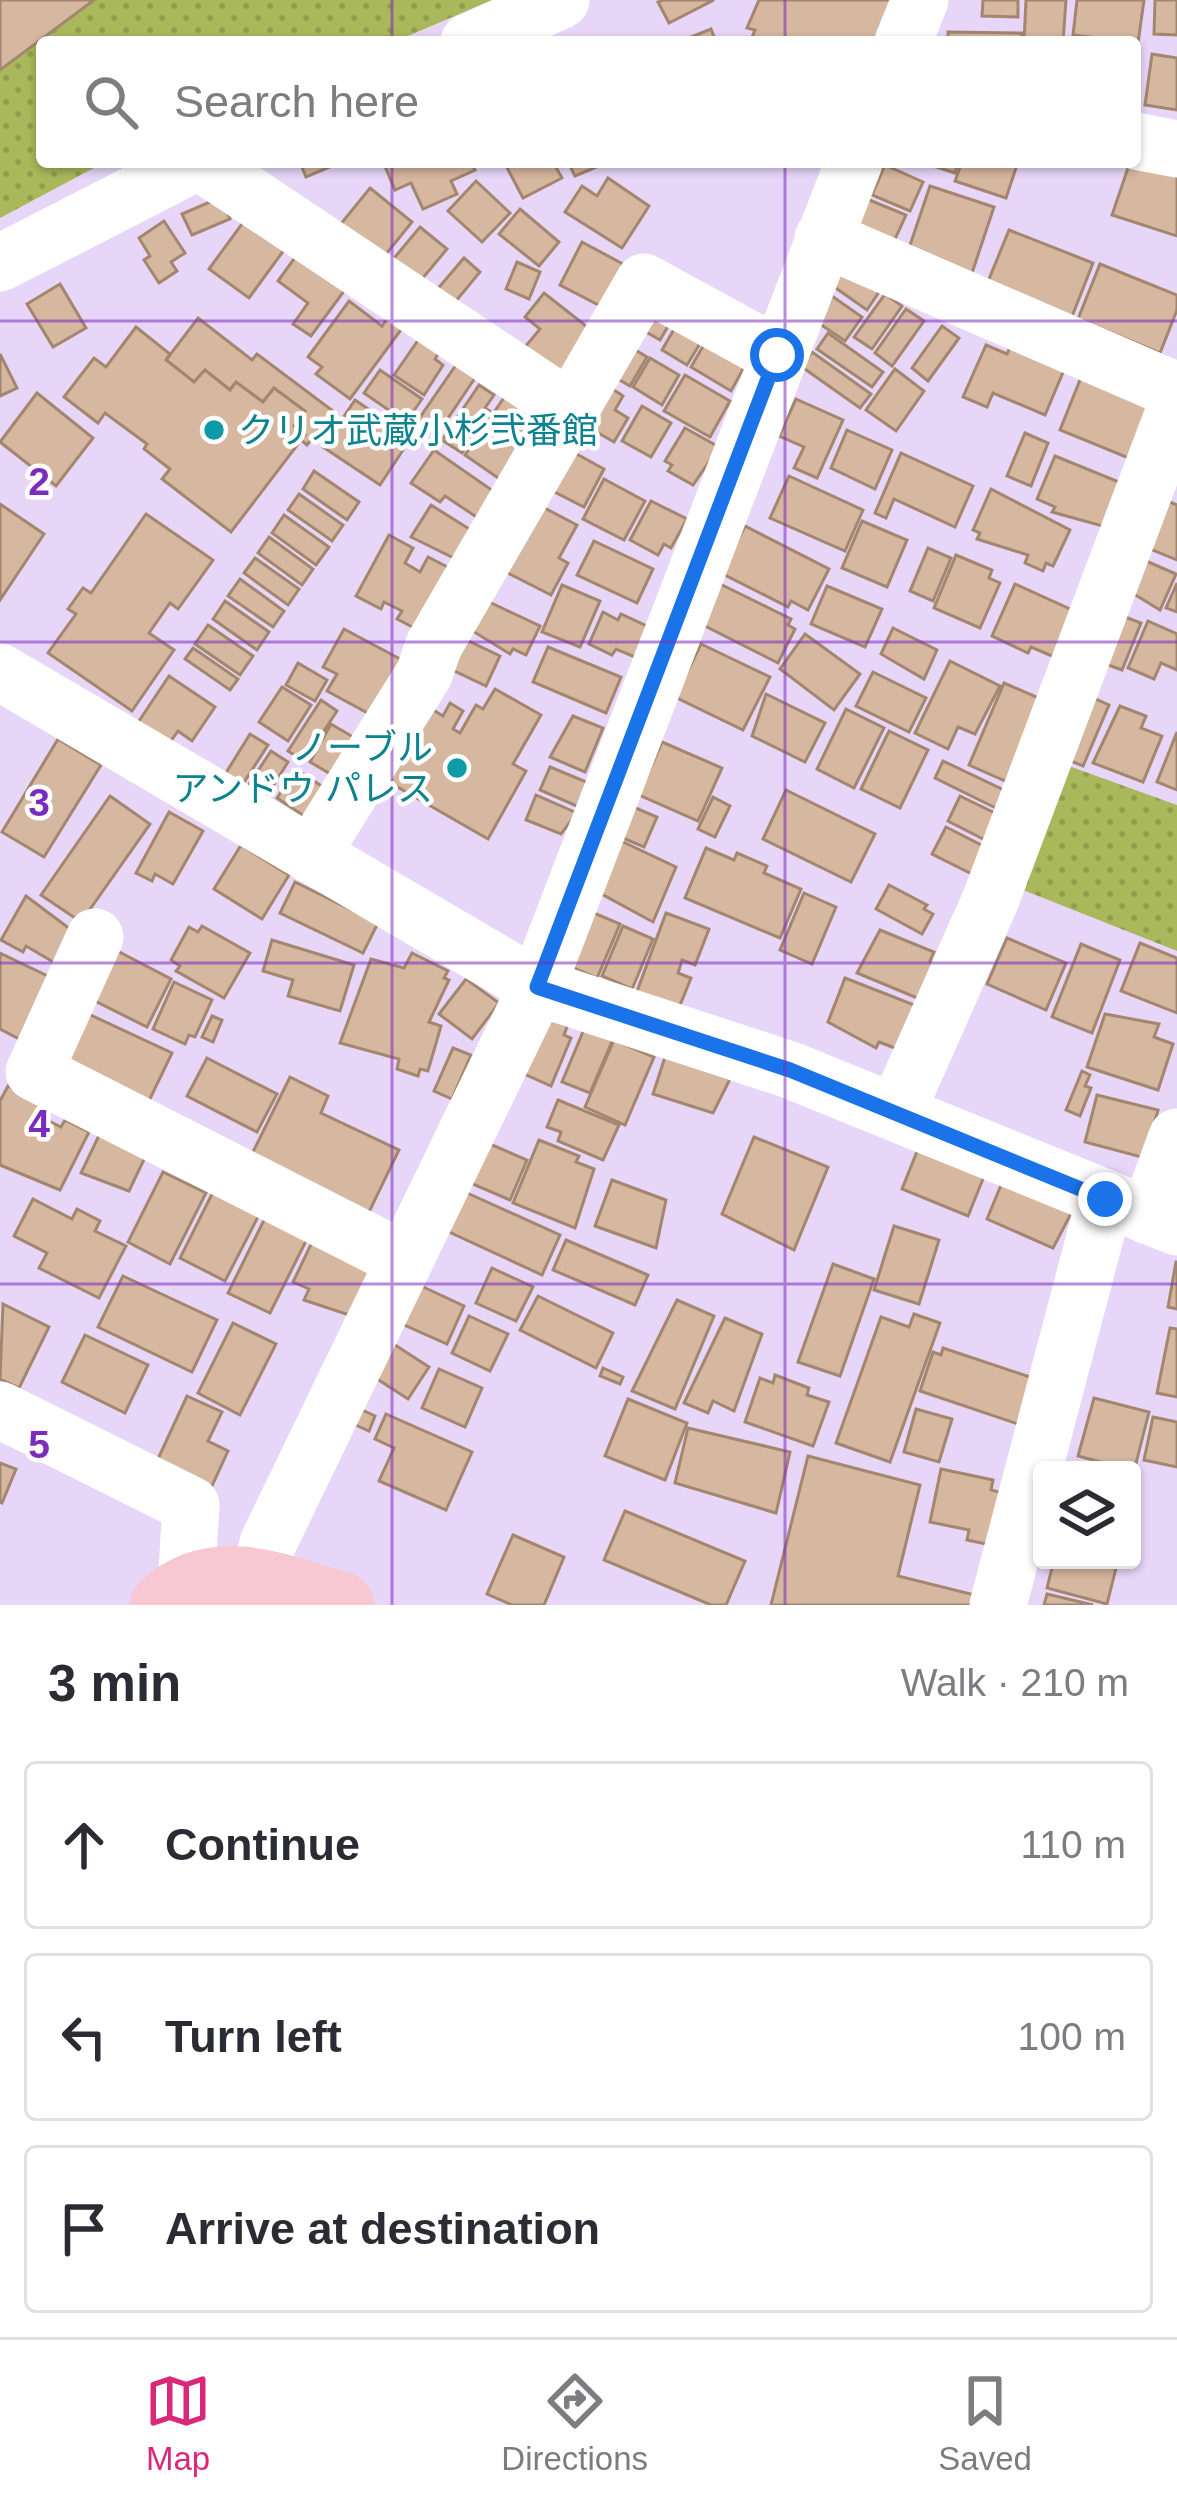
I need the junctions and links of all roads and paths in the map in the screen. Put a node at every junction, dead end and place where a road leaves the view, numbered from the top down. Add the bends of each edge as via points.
1 (561, 0) edge
2 (920, 0) edge
3 (483, 36) edge
4 (905, 36) edge
5 (1141, 142) edge
6 (1177, 148) edge
7 (187, 168) edge
8 (208, 168) edge
9 (852, 168) edge
10 (823, 238) junction
11 (0, 263) edge
12 (777, 355) junction
13 (1177, 391) edge
14 (1177, 404) edge
15 (570, 409) junction
16 (0, 672) edge
17 (311, 855) junction
18 (95, 937) dead end
19 (537, 987) junction
20 (897, 1111) junction
21 (1177, 1138) edge
22 (1143, 1214) edge
23 (402, 1259) junction
24 (0, 1410) edge
25 (258, 1582) junction
26 (174, 1596) edge
27 (341, 1605) edge
28 (998, 1605) edge

1 - 3 street
2 - 4 street
5 - 6 street
7 - 11 street
8 - 15 street
9 - 10 street
10 - 12 street
10 - 13 street
12 - 15 street via 644,282
12 - 19 street
14 - 20 street via 990,901
15 - 17 street via 424,674
16 - 17 street
17 - 19 street
18 - 23 street via 34,1072
19 - 20 street
19 - 23 street
20 - 22 street
21 - 22 street
22 - 28 street
23 - 25 street via 268,1543
24 - 26 street via 191,1505
25 - 26 main road via 231,1576
25 - 27 main road

